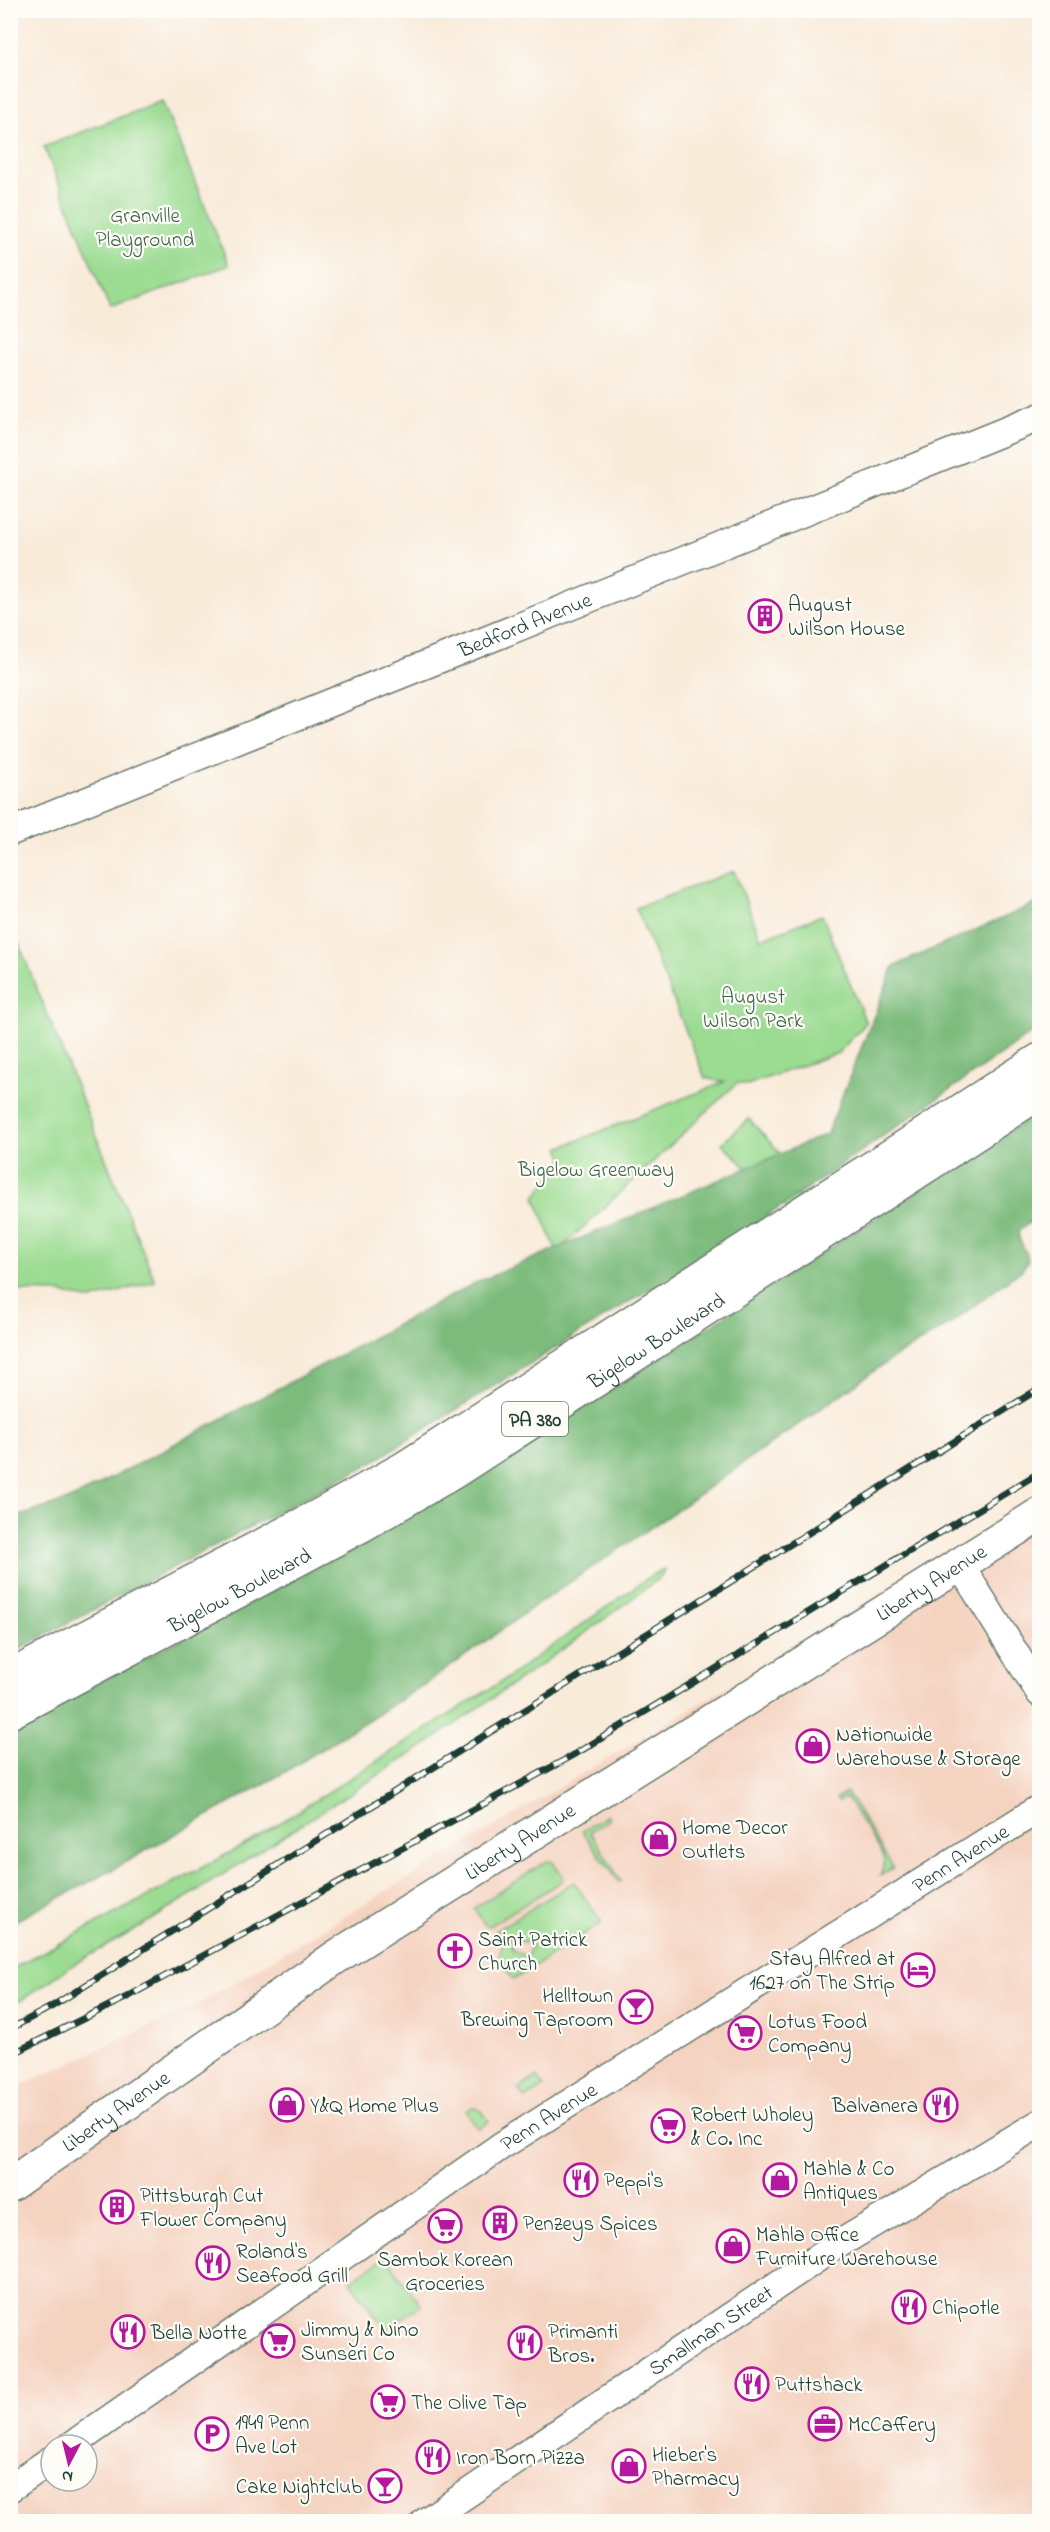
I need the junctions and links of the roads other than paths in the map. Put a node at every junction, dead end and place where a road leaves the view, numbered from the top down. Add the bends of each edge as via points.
1 (1040, 417) edge
2 (10, 832) edge
3 (1040, 1060) edge
4 (1040, 1092) edge
5 (1040, 1514) edge
6 (960, 1565) junction
7 (10, 1677) edge
8 (1040, 1694) edge
9 (10, 1712) edge
10 (1040, 1808) edge
11 (1040, 2118) edge
12 (1040, 2123) edge
13 (999, 2146) junction
14 (10, 2185) edge
15 (89, 2433) edge
16 (39, 2468) edge
17 (10, 2488) edge
18 (424, 2522) edge

1 - 2 street, Bedford Avenue
3 - 7 main road, Bigelow Boulevard / PA 380 via 405,1468
4 - 9 main road, Bigelow Boulevard / PA 380 via 435,1483
5 - 6 main road, Liberty Avenue
6 - 8 street
6 - 14 main road, Liberty Avenue via 336,1957
10 - 15 street, Penn Avenue via 501,2146
11 - 13 street, Smallman Street
12 - 13 street, Smallman Street
13 - 18 street, Smallman Street via 825,2253
16 - 17 street

